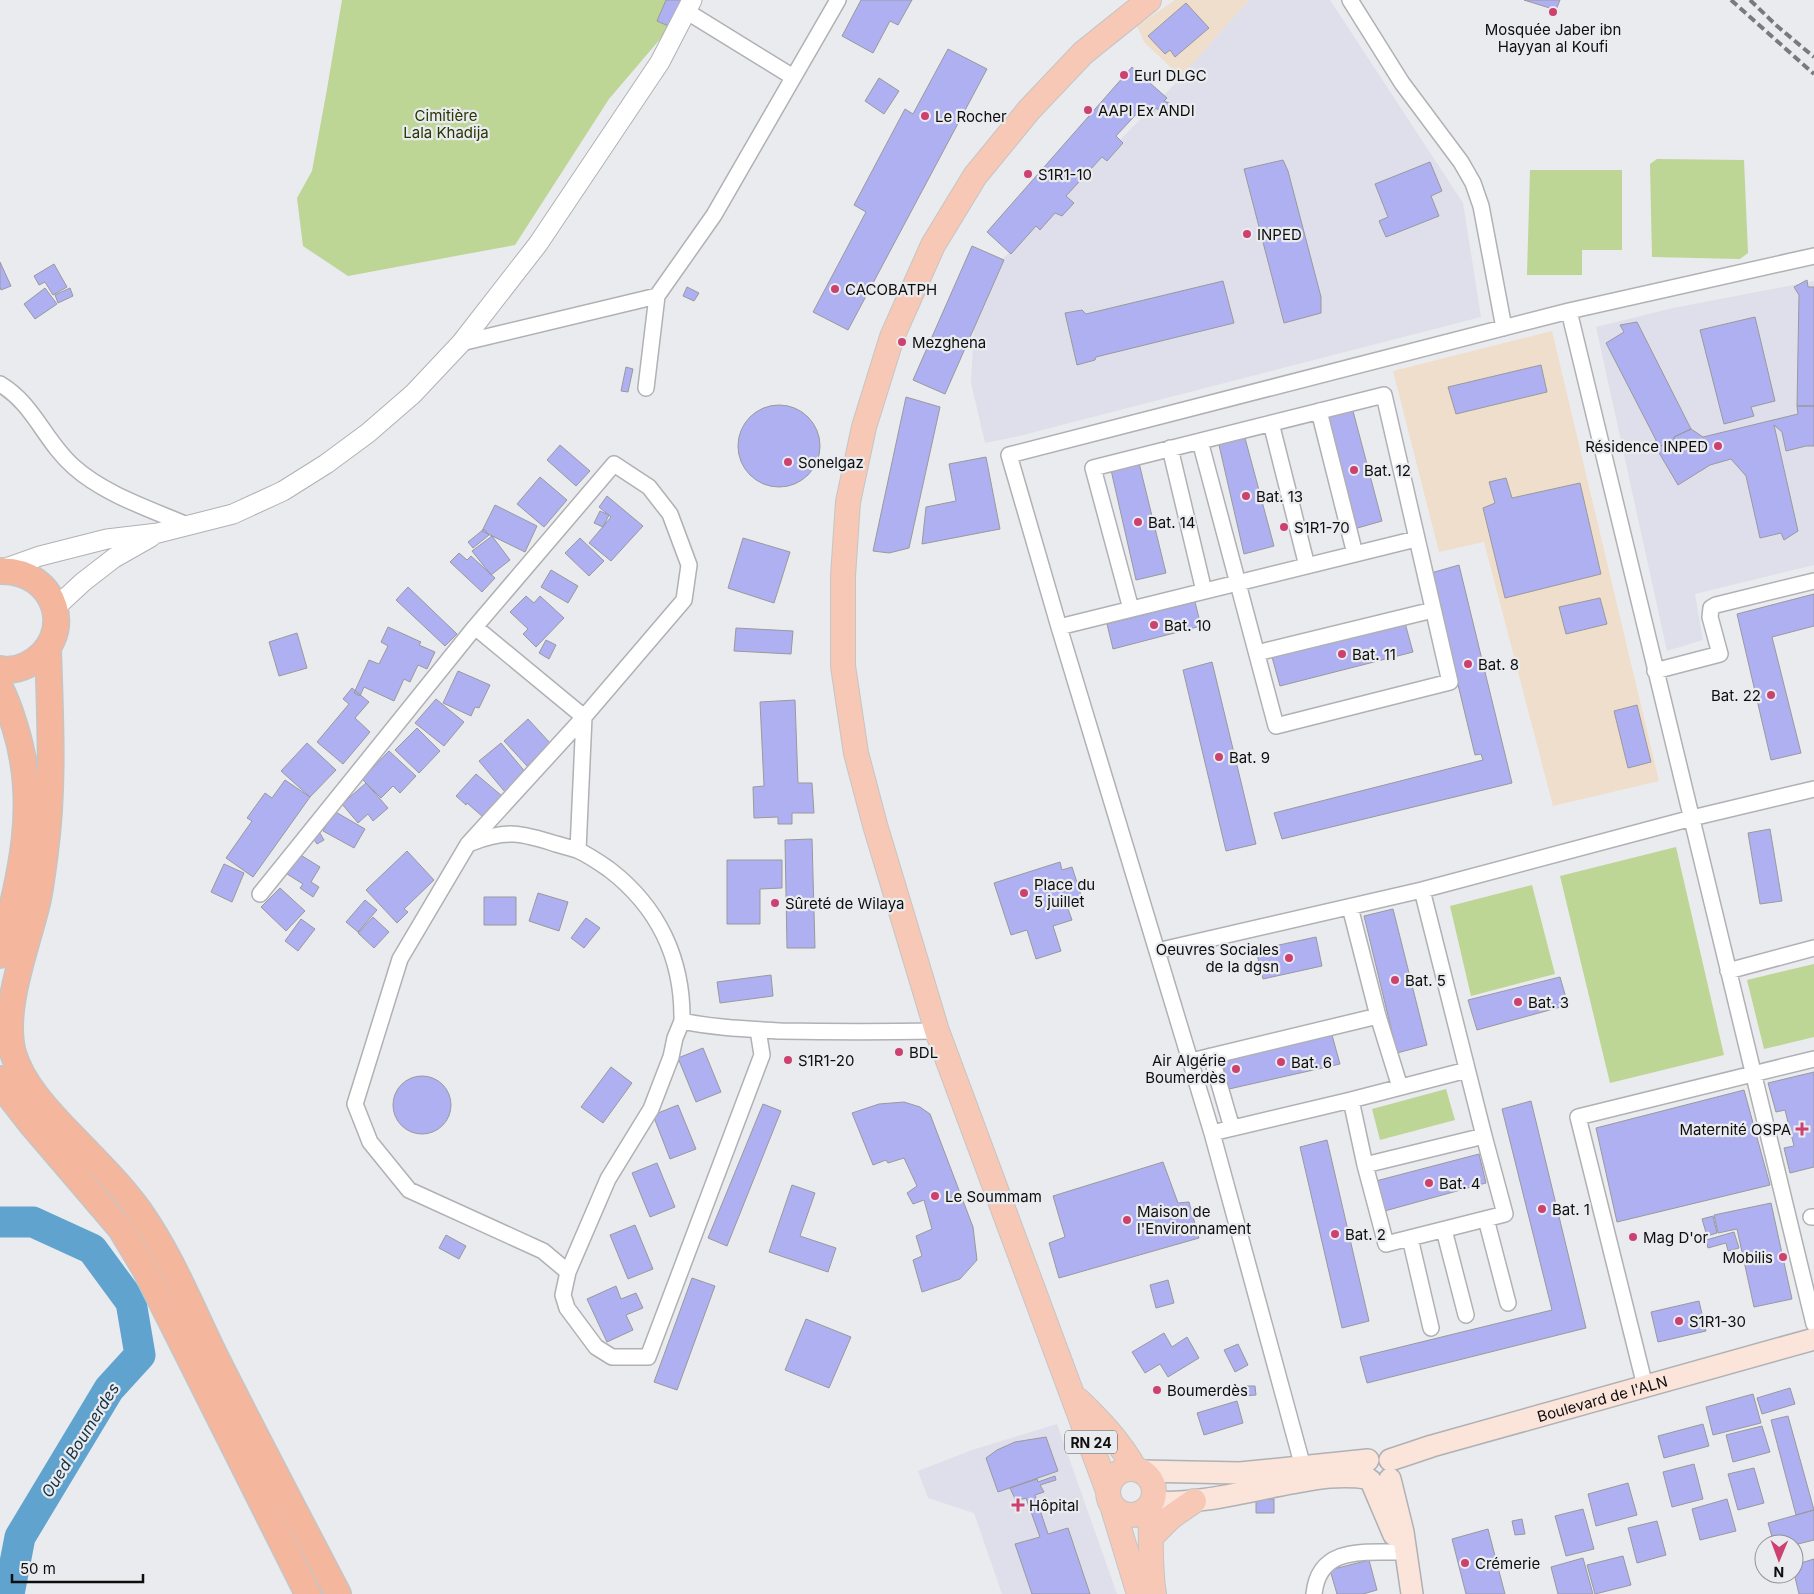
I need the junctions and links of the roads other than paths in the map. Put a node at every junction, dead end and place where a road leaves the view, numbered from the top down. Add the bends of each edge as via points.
1 (838, 0) edge
2 (1149, 0) edge
3 (1350, 0) edge
4 (689, 6) edge
5 (793, 77) junction
6 (1814, 256) edge
7 (657, 296) junction
8 (1569, 311) junction
9 (1504, 328) junction
10 (461, 343) junction
11 (0, 384) edge
12 (646, 388) dead end
13 (1319, 411) junction
14 (1271, 423) junction
15 (1200, 441) junction
16 (1170, 448) junction
17 (186, 525) junction
18 (158, 533) junction
19 (1416, 539) junction
20 (1355, 554) junction
21 (1307, 566) junction
22 (0, 571) edge
23 (1814, 581) edge
24 (1238, 583) junction
25 (1204, 592) junction
26 (55, 608) junction
27 (1131, 609) junction
28 (1433, 610) junction
29 (475, 627) junction
30 (1059, 627) junction
31 (48, 648) junction
32 (1257, 653) junction
33 (0, 669) edge
34 (1655, 671) junction
35 (0, 688) edge
36 (584, 717) junction
37 (1814, 789) edge
38 (1692, 818) junction
39 (468, 844) junction
40 (578, 850) junction
41 (1422, 890) junction
42 (260, 894) dead end
43 (1350, 907) junction
44 (1814, 948) edge
45 (1157, 951) junction
46 (0, 955) edge
47 (1728, 971) junction
48 (1378, 1016) junction
49 (682, 1022) junction
50 (758, 1030) junction
51 (937, 1031) junction
52 (1212, 1056) junction
53 (1814, 1058) edge
54 (1191, 1061) junction
55 (1467, 1070) junction
56 (1753, 1074) junction
57 (0, 1079) edge
58 (1400, 1087) junction
59 (1351, 1100) junction
60 (1232, 1128) junction
61 (1212, 1133) junction
62 (1484, 1136) junction
63 (1365, 1165) junction
64 (1486, 1219) junction
65 (1444, 1230) junction
66 (1410, 1238) junction
67 (568, 1272) junction
68 (1508, 1303) dead end
69 (1466, 1315) dead end
70 (1814, 1324) edge
71 (1431, 1328) dead end
72 (1814, 1339) edge
73 (1645, 1386) junction
74 (1071, 1393) junction
75 (1303, 1467) junction
76 (1138, 1470) junction
77 (1377, 1472) junction
78 (1110, 1498) junction
79 (1194, 1501) junction
80 (1151, 1504) junction
81 (1151, 1537) junction
82 (1405, 1552) junction
83 (308, 1594) edge
84 (338, 1594) edge
85 (1139, 1594) edge
86 (1154, 1594) edge
87 (1314, 1594) edge
88 (1412, 1594) edge

1 - 5 street
2 - 51 main road, RN 24 via 1083,53 1029,110 975,176 933,246 892,337 864,426 848,502 843,576 843,666 858,762
3 - 9 street via 1402,83 1473,183 1482,206
4 - 5 street
4 - 10 street via 660,62 544,236
5 - 7 street via 714,215
6 - 8 street
7 - 10 street
7 - 12 street
8 - 9 street
8 - 34 street
9 - 30 street via 1009,455
10 - 17 street via 413,394 326,464 283,491 233,514
11 - 17 street via 23,401 73,467 120,495
13 - 14 street
13 - 19 street via 1384,395
13 - 20 street
14 - 15 street
14 - 21 street
15 - 16 street
15 - 24 street
16 - 25 street
16 - 27 street via 1093,468
17 - 18 street
18 - 22 street via 107,539 40,556
18 - 26 street via 114,558
19 - 20 street
19 - 28 street
20 - 21 street
21 - 24 street
22 - 26 highway via 26,575 39,583
23 - 34 street via 1716,605 1711,608 1710,617 1720,654
24 - 25 street
24 - 32 street
25 - 27 street
26 - 31 highway via 54,636
27 - 30 street
28 - 32 street
28 - 32 street via 1450,682 1276,726
29 - 36 street
29 - 36 street via 614,464 649,487 670,514 689,565 684,600
29 - 42 street
30 - 45 street
31 - 33 highway via 21,668
31 - 84 highway via 50,796 46,850 11,1012 10,1035 14,1054 37,1097 122,1189 160,1244
34 - 38 street
35 - 46 highway via 21,746 28,799 27,833 19,884
36 - 39 street
36 - 40 street
37 - 38 street
38 - 41 street
38 - 47 street
39 - 40 street via 488,836 510,833
39 - 67 street via 400,960 355,1104 370,1142 409,1190 543,1250
40 - 49 street via 619,877 643,901 659,925 672,952 682,1000
41 - 43 street
41 - 55 street
43 - 45 street
43 - 48 street
44 - 47 street
45 - 54 street
47 - 56 street
48 - 52 street
48 - 58 street
49 - 50 street
49 - 67 street via 651,1109 608,1179
50 - 51 street via 843,1033
50 - 67 street via 762,1056 648,1357 612,1357 596,1347 567,1308 563,1295
51 - 74 main road, RN 24
52 - 54 street
52 - 60 street
53 - 56 street
54 - 61 street
55 - 58 street
55 - 62 street
56 - 70 street
56 - 73 street via 1578,1117
57 - 83 highway via 33,1126 121,1229 145,1269
58 - 59 street
59 - 60 street
59 - 63 street
60 - 61 street
61 - 75 street
62 - 63 street
62 - 64 street via 1505,1214
63 - 66 street via 1386,1244
64 - 65 street
64 - 68 street
65 - 66 street
65 - 69 street
66 - 71 street
72 - 73 main road, Boulevard de l'ALN
73 - 77 main road, Boulevard de l'ALN via 1432,1446
74 - 76 main road, RN 24 via 1115,1438
74 - 78 main road, RN 24
75 - 76 main road via 1240,1473
75 - 77 main road
76 - 78 main road via 1126,1470 1114,1477
76 - 80 main road via 1153,1484
77 - 79 main road via 1327,1476
77 - 82 main road via 1392,1530
78 - 80 main road via 1123,1514 1144,1512
78 - 85 main road, RN 24
79 - 80 main road
79 - 81 main road
80 - 81 main road
81 - 86 main road
82 - 87 street via 1350,1554 1333,1559 1320,1571
82 - 88 main road

